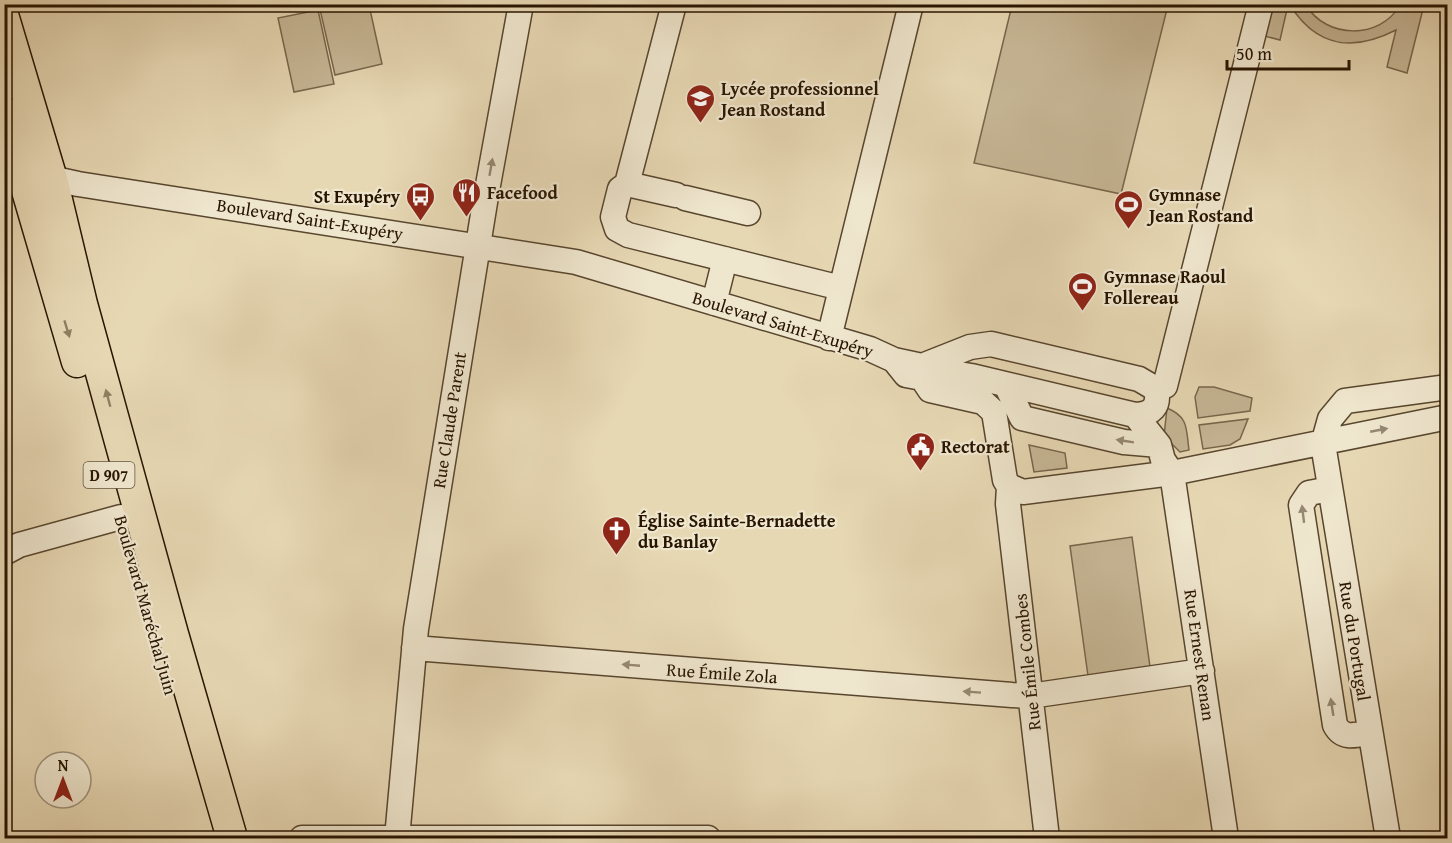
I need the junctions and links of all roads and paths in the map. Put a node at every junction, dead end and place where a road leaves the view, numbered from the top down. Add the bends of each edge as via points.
1 (521, 4) edge
2 (674, 4) edge
3 (911, 4) edge
4 (1261, 4) edge
5 (4, 18) edge
6 (4, 63) edge
7 (4, 112) edge
8 (29, 181) edge
9 (627, 184) junction
10 (748, 213) dead end
11 (478, 245) junction
12 (725, 259) junction
13 (841, 288) junction
14 (714, 303) junction
15 (829, 338) junction
16 (991, 344) junction
17 (894, 360) junction
18 (971, 376) junction
19 (922, 378) junction
20 (1006, 385) junction
21 (1166, 386) dead end
22 (1448, 387) edge
23 (1135, 415) junction
24 (1448, 417) edge
25 (1323, 444) junction
26 (1159, 445) junction
27 (1172, 472) junction
28 (1009, 486) junction
29 (1330, 489) junction
30 (121, 517) junction
31 (4, 553) edge
32 (414, 648) junction
33 (1202, 671) junction
34 (1030, 696) junction
35 (1370, 732) junction
36 (398, 837) edge
37 (210, 838) edge
38 (232, 838) edge
39 (302, 838) edge
40 (708, 838) edge
41 (1047, 838) edge
42 (1226, 838) edge
43 (1388, 838) edge

11 -> 1 street, Rue Claude Parent
2 - 9 street
3 - 13 street
4 - 21 street
5 - 8 main road, Boulevard Maréchal Juin / D 907
6 - 8 street via 28,155
7 - 8 main road, Boulevard Maréchal Juin / D 907
8 - 11 street, Boulevard Saint-Exupéry
8 -> 30 main road, Boulevard Maréchal Juin / D 907
38 -> 8 main road, Boulevard Maréchal Juin / D 907 via 82,304
9 - 10 street
9 - 12 street via 620,189 613,217 617,229
11 - 14 street, Boulevard Saint-Exupéry via 576,262
11 - 32 street, Rue Claude Parent
12 - 13 street
12 - 14 street
13 - 15 street
14 - 15 street, Boulevard Saint-Exupéry
15 - 17 street, Boulevard Saint-Exupéry
16 - 17 street via 970,347 922,366
16 - 18 street via 972,358
16 - 23 street via 1139,380 1156,389 1155,408 1149,414
17 - 19 street, Boulevard Saint-Exupéry via 906,375
18 - 19 street via 953,373
18 - 20 street
19 - 28 street, Boulevard Saint-Exupéry via 930,390 990,407
20 - 23 street
26 -> 20 street via 1124,442 1022,418
22 - 25 street via 1345,401 1330,419
23 - 26 street, Rue Ernest Renan
25 -> 24 street
25 - 27 street
25 - 29 street, Rue du Portugal
26 - 27 street, Rue Ernest Renan
27 - 28 street via 1023,492
27 - 33 street, Rue Ernest Renan
28 - 34 street, Rue Émile Combes
29 - 35 street, Rue du Portugal
35 -> 29 street via 1344,735 1335,725 1301,505 1309,493
30 - 31 street via 19,545
30 - 37 main road, Boulevard Maréchal Juin / D 907
34 -> 32 street, Rue Émile Zola
32 - 36 street, Rue Claude Parent
33 - 34 street, Rue Émile Zola
33 - 42 street, Rue Ernest Renan
34 - 41 street, Rue Émile Combes
35 - 43 street, Rue du Portugal
36 - 39 street
36 - 40 street

